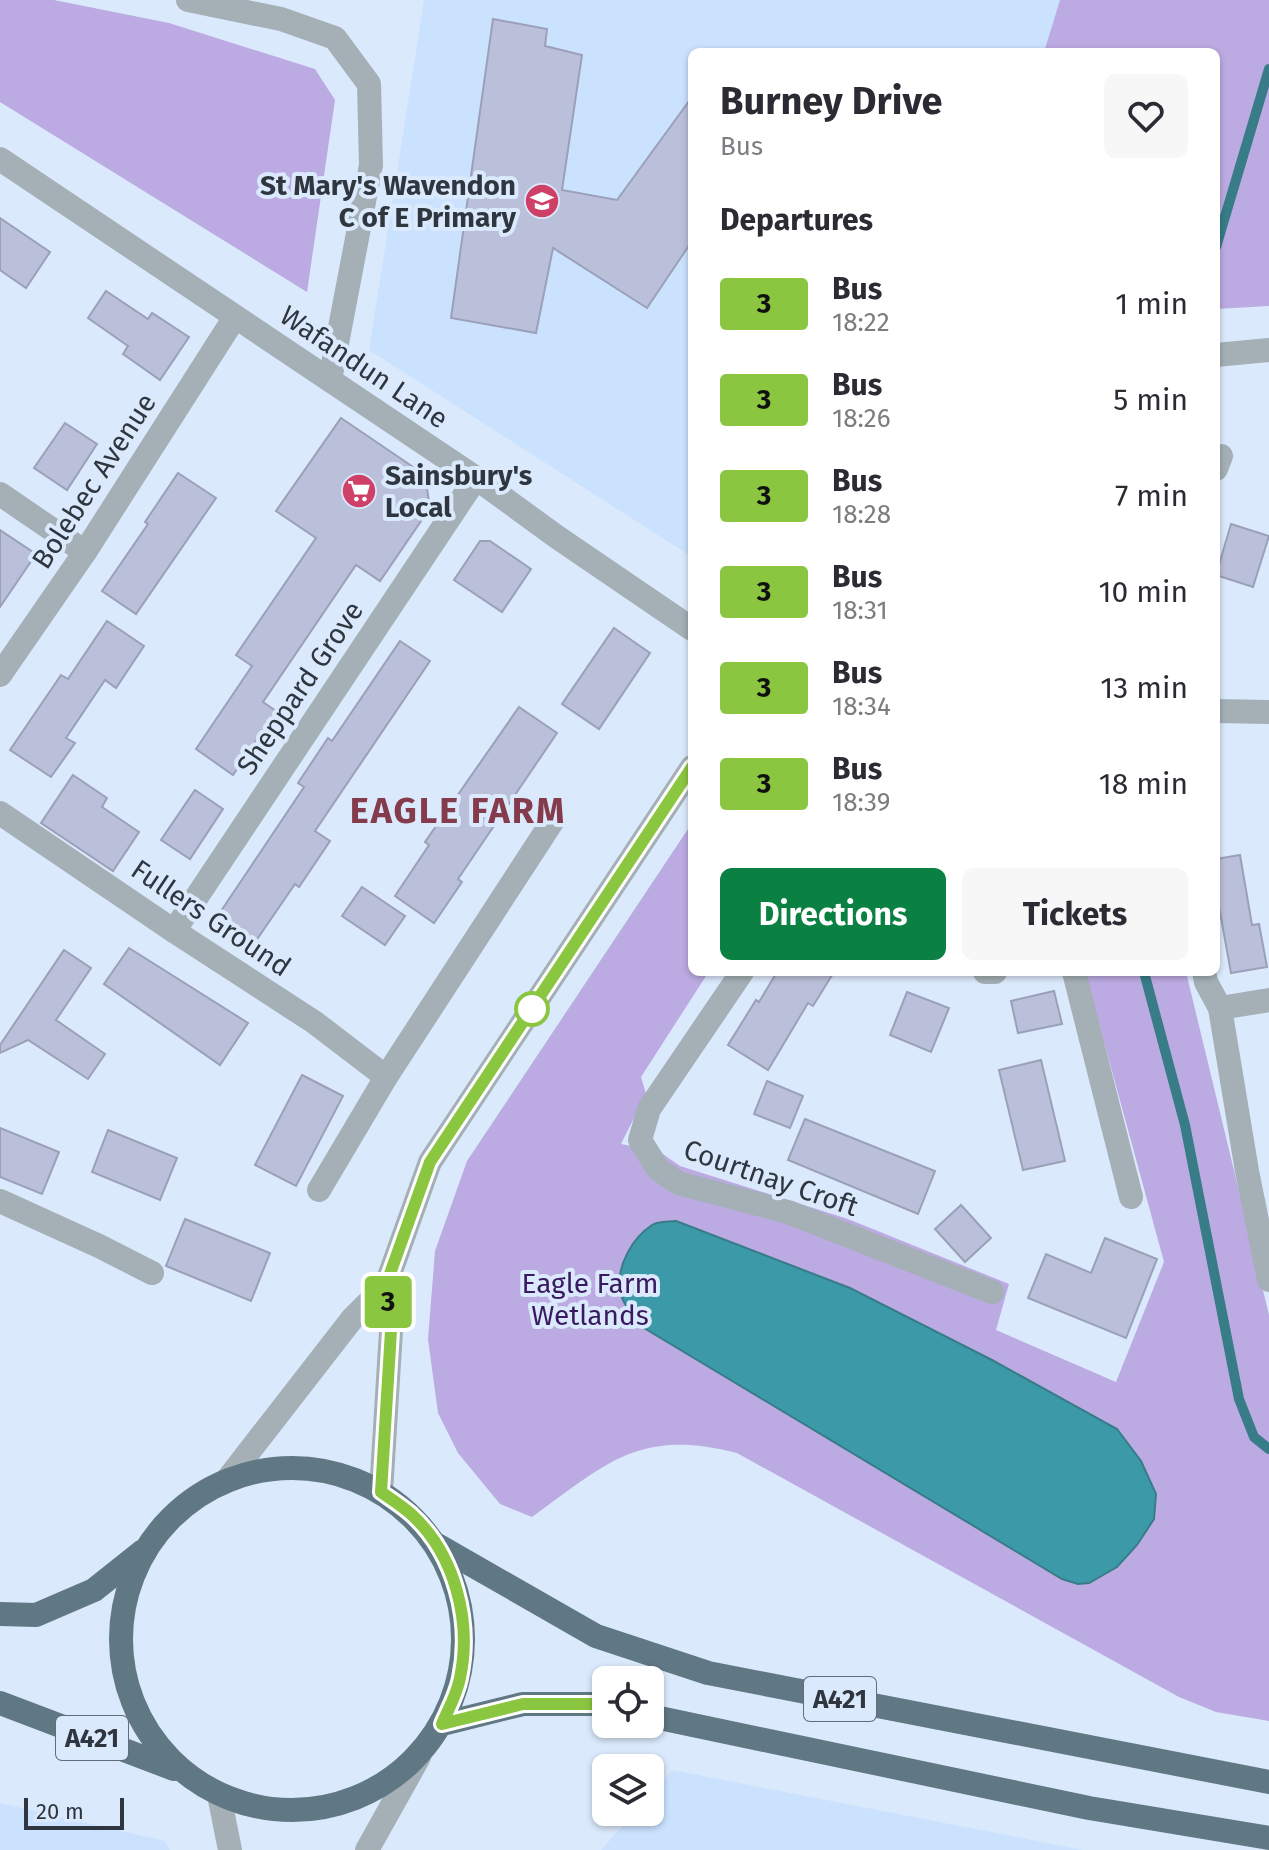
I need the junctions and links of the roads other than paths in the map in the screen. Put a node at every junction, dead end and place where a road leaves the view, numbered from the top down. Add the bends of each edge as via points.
1 (188, 0) edge
2 (282, 10) edge
3 (0, 159) edge
4 (235, 317) junction
5 (1269, 350) edge
6 (1220, 355) edge
7 (330, 380) junction
8 (476, 478) junction
9 (0, 494) edge
10 (85, 552) junction
11 (688, 626) edge
12 (0, 675) edge
13 (1220, 711) edge
14 (1269, 712) edge
15 (688, 773) edge
16 (0, 813) edge
17 (552, 822) dead end
18 (174, 931) junction
19 (739, 976) edge
20 (1075, 976) edge
21 (1205, 976) edge
22 (1269, 1000) edge
23 (1220, 1008) junction
24 (386, 1077) junction
25 (319, 1190) dead end
26 (1131, 1197) dead end
27 (0, 1201) edge
28 (152, 1273) dead end
29 (1269, 1280) edge
30 (386, 1285) junction
31 (992, 1292) dead end
32 (227, 1480) junction
33 (381, 1492) junction
34 (437, 1545) junction
35 (145, 1549) junction
36 (0, 1614) edge
37 (0, 1703) edge
38 (592, 1704) edge
39 (664, 1719) edge
40 (442, 1724) junction
41 (419, 1757) junction
42 (184, 1773) junction
43 (1269, 1782) edge
44 (219, 1795) junction
45 (1269, 1838) edge
46 (230, 1850) edge
47 (367, 1850) edge

1 - 2 street
2 - 7 street via 335,38 369,84 371,165
3 - 4 street, Wafandun Lane
4 - 7 street, Wafandun Lane
4 - 10 street, Bolebec Avenue
5 - 6 street
7 - 8 street, Wafandun Lane
8 - 11 street, Wafandun Lane
8 - 18 street, Sheppard Grove
9 - 10 street
10 - 12 street, Bolebec Avenue
13 - 14 street
15 - 30 street via 430,1162
16 - 18 street, Fullers Ground
17 - 24 street
18 - 24 street, Fullers Ground via 314,1022
19 - 31 street, Courtnay Croft via 649,1109 640,1140 658,1169 678,1183 788,1212
20 - 26 street
21 - 23 street
22 - 23 street
23 - 29 street
24 - 25 street
27 - 28 street
30 - 32 street via 352,1319
30 - 33 street via 391,1331
32 - 33 highway via 279,1467 332,1472
32 - 35 highway via 181,1507
33 - 34 highway via 412,1515
34 - 40 highway via 457,1587 465,1634 460,1680
34 - 43 highway, A421 via 596,1636 708,1673
35 - 36 highway via 94,1590 36,1615
35 - 42 highway via 125,1596 120,1647 130,1698 155,1743
37 - 42 highway, A421
38 - 40 highway via 523,1704
39 - 45 highway, A421 via 1089,1808
40 - 41 highway
41 - 44 highway via 376,1790 325,1808 271,1810
41 - 47 street
42 - 44 highway
44 - 46 street

